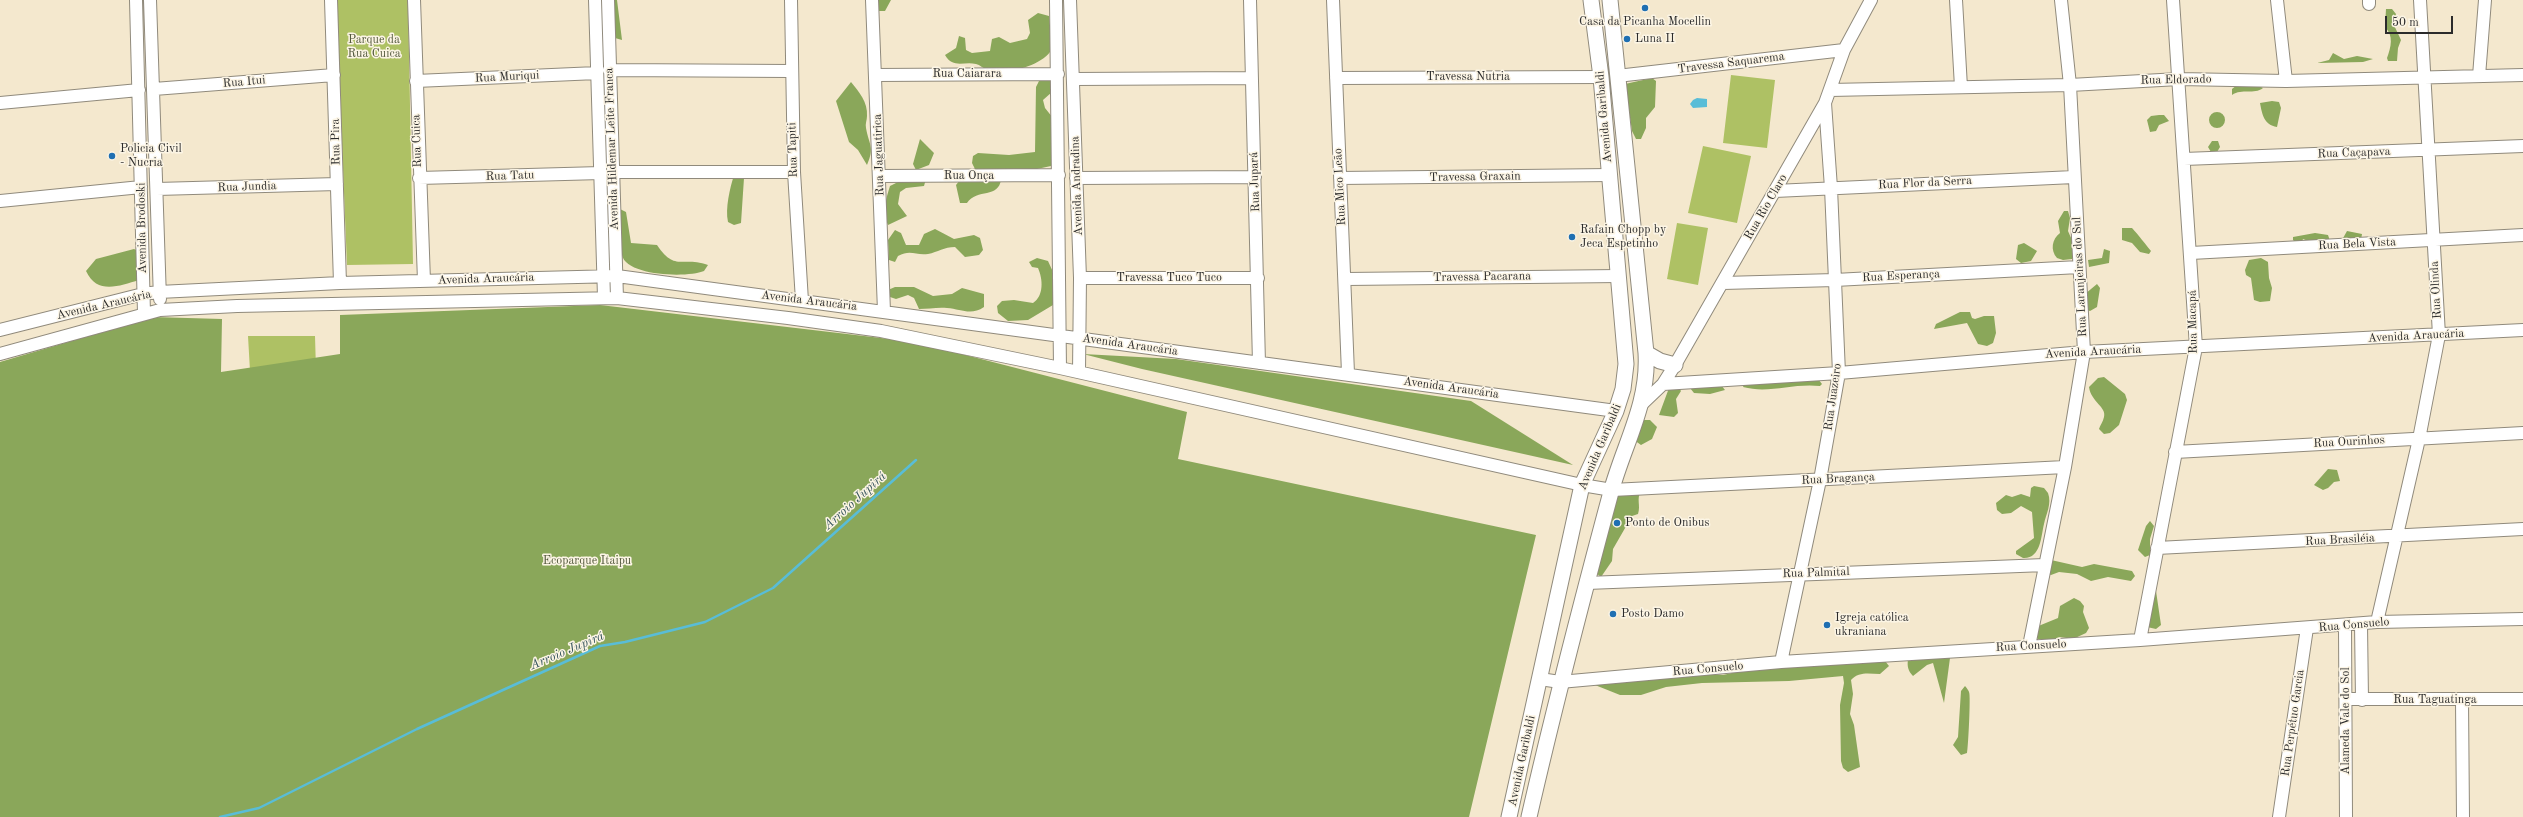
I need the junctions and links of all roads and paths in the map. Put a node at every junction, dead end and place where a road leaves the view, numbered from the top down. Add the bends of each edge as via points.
1 (136, 0) edge
2 (150, 0) edge
3 (331, 0) edge
4 (414, 0) edge
5 (595, 0) edge
6 (608, 0) edge
7 (791, 0) edge
8 (872, 0) edge
9 (1056, 0) edge
10 (1070, 0) edge
11 (1250, 0) edge
12 (1333, 0) edge
13 (1591, 0) edge
14 (1610, 0) edge
15 (1871, 0) edge
16 (1956, 0) edge
17 (2061, 0) edge
18 (2173, 0) edge
19 (2277, 0) edge
20 (2420, 0) edge
21 (2485, 0) edge
22 (1844, 50) junction
23 (791, 70) junction
24 (603, 71) junction
25 (1058, 74) junction
26 (334, 75) junction
27 (876, 75) junction
28 (2523, 75) edge
29 (1617, 76) junction
30 (2479, 76) junction
31 (1601, 77) junction
32 (2423, 77) junction
33 (1252, 78) junction
34 (1336, 78) junction
35 (2179, 78) junction
36 (1074, 80) junction
37 (416, 81) junction
38 (2286, 81) junction
39 (2070, 85) junction
40 (1961, 88) junction
41 (154, 89) junction
42 (139, 90) junction
43 (1830, 90) junction
44 (0, 103) edge
45 (1825, 104) junction
46 (2523, 146) edge
47 (2427, 150) junction
48 (2184, 159) junction
49 (794, 172) junction
50 (607, 173) junction
51 (1059, 175) junction
52 (1610, 175) junction
53 (879, 176) junction
54 (1255, 177) junction
55 (2074, 177) junction
56 (419, 178) junction
57 (1076, 178) junction
58 (1340, 178) junction
59 (337, 184) junction
60 (141, 187) junction
61 (1831, 188) junction
62 (158, 189) junction
63 (1775, 191) junction
64 (0, 202) edge
65 (2523, 235) edge
66 (2434, 240) junction
67 (2191, 253) junction
68 (2079, 267) junction
69 (603, 276) junction
70 (617, 276) junction
71 (1619, 276) junction
72 (1080, 278) junction
73 (1258, 278) junction
74 (1346, 278) junction
75 (1835, 280) junction
76 (424, 281) junction
77 (340, 283) junction
78 (1723, 283) junction
79 (159, 292) junction
80 (143, 294) junction
81 (604, 297) junction
82 (617, 298) junction
83 (802, 301) junction
84 (160, 310) junction
85 (884, 311) junction
86 (144, 313) junction
87 (0, 330) edge
88 (2523, 330) edge
89 (2438, 335) junction
90 (1061, 336) junction
91 (1079, 338) junction
92 (2196, 347) junction
93 (2084, 352) junction
94 (1646, 353) junction
95 (0, 354) edge
96 (1259, 363) junction
97 (1675, 366) junction
98 (1060, 368) junction
99 (1078, 372) junction
100 (1348, 373) junction
101 (1839, 373) junction
102 (1663, 384) junction
103 (1642, 404) junction
104 (1616, 411) junction
105 (1635, 427) junction
106 (2523, 433) edge
107 (2419, 439) junction
108 (2175, 452) junction
109 (2065, 467) junction
110 (1820, 480) junction
111 (1582, 485) junction
112 (1612, 490) junction
113 (2523, 529) edge
114 (2396, 537) junction
115 (2157, 548) junction
116 (2045, 565) junction
117 (1800, 573) junction
118 (1587, 584) junction
119 (2523, 619) edge
120 (2378, 622) junction
121 (2361, 624) junction
122 (2345, 626) junction
123 (2307, 628) junction
124 (2140, 640) junction
125 (2029, 646) junction
126 (1781, 662) junction
127 (1540, 679) junction
128 (1560, 682) junction
129 (2347, 699) junction
130 (2523, 699) edge
131 (2362, 700) junction
132 (2462, 701) junction
133 (1509, 817) edge
134 (1529, 817) edge
135 (2279, 817) edge
136 (2346, 817) edge
137 (2463, 817) edge

1 - 42 street, Avenida Brodoski
2 - 41 street, Avenida Brodoski
3 - 26 street, Rua Pira
4 - 37 street, Rua Cuica
5 - 24 street, Avenida Hildemar Leite Franca
6 - 24 street, Avenida Hildemar Leite Franca
7 - 23 street, Rua Tapiti
8 - 27 street, Rua Jaguatirica
9 - 25 street, Avenida Andradina
10 - 36 street, Avenida Andradina
11 - 33 street, Rua Jupará
12 - 34 street, Rua Mico Leão
13 - 31 main road, Avenida Garibaldi
14 - 29 main road, Avenida Garibaldi
15 - 22 street, Rua Rio Claro
16 - 40 street
17 - 39 street, Rua Laranjeiras do Sul
18 - 35 street, Rua Macapá
19 - 38 street
20 - 32 street, Rua Olinda
21 - 30 street
22 - 29 street, Travessa Saquarema
22 - 43 street, Rua Rio Claro
23 - 24 street, Rua Muriqui
23 - 49 street, Rua Tapiti
24 - 37 street, Rua Muriqui
24 - 50 street, Avenida Hildemar Leite Franca
25 - 27 street, Rua Caiarara
25 - 51 street, Avenida Andradina
26 - 41 street, Rua Itui
26 - 59 street, Rua Pira
27 - 53 street, Rua Jaguatirica
28 - 30 street, Rua Eldorado
29 - 94 main road, Avenida Garibaldi
30 - 32 street, Rua Eldorado
31 - 34 street, Travessa Nutria
31 - 52 main road, Avenida Garibaldi
32 - 38 street, Rua Eldorado
32 - 47 street, Rua Olinda
33 - 36 street
33 - 54 street, Rua Jupará
34 - 58 street, Rua Mico Leão
35 - 38 street, Rua Eldorado
35 - 39 street, Rua Eldorado
35 - 48 street, Rua Macapá
36 - 57 street, Avenida Andradina
37 - 56 street, Rua Cuica
39 - 40 street, Rua Eldorado
39 - 55 street, Rua Laranjeiras do Sul
40 - 43 street, Rua Eldorado
41 - 62 street, Avenida Brodoski
42 - 44 street
42 - 60 street, Avenida Brodoski
43 - 45 street, Rua Rio Claro
45 - 61 street, Rua Juazeiro
45 - 63 street, Rua Rio Claro
46 - 47 street, Rua Caçapava
47 - 48 street, Rua Caçapava
47 - 66 street, Rua Olinda
48 - 67 street, Rua Macapá
49 - 50 street, Rua Tatu
49 - 83 street, Rua Tapiti
50 - 56 street, Rua Tatu
50 - 69 street, Avenida Hildemar Leite Franca
50 - 70 street, Avenida Hildemar Leite Franca
51 - 53 street, Rua Onça
51 - 90 street, Avenida Andradina
52 - 58 street, Travessa Graxain
52 - 71 main road, Avenida Garibaldi
53 - 85 street, Rua Jaguatirica
54 - 57 street
54 - 73 street, Rua Jupará
55 - 61 street, Rua Flor da Serra
55 - 68 street, Rua Laranjeiras do Sul
56 - 76 street, Rua Cuica
57 - 72 street, Avenida Andradina
58 - 74 street, Rua Mico Leão
59 - 62 street, Rua Jundia
59 - 77 street, Rua Pira
60 - 64 street
60 - 80 street, Avenida Brodoski
61 - 63 street, Rua Flor da Serra
61 - 75 street, Rua Juazeiro
62 - 79 street, Avenida Brodoski
63 - 78 street, Rua Rio Claro
65 - 66 street, Rua Bela Vista
66 - 67 street, Rua Bela Vista
66 - 89 street, Rua Olinda
67 - 92 street, Rua Macapá
68 - 75 street, Rua Esperança
68 - 93 street, Rua Laranjeiras do Sul
69 - 70 street, Avenida Araucária
69 - 76 street, Avenida Araucária
69 - 81 street, Avenida Hildemar Leite Franca
70 - 82 street, Avenida Hildemar Leite Franca
70 - 83 street, Avenida Araucária
71 - 74 street, Travessa Pacarana
71 - 104 main road, Avenida Garibaldi via 1626,364 1623,389
72 - 73 street, Travessa Tuco Tuco
72 - 91 street, Avenida Andradina
73 - 96 street, Rua Jupará
74 - 100 street, Rua Mico Leão
75 - 78 street, Rua Esperança
75 - 101 street, Rua Juazeiro
76 - 77 street, Avenida Araucária
77 - 79 street, Avenida Araucária
78 - 97 street, Rua Rio Claro
79 - 80 street, Avenida Araucária
79 - 84 street, Avenida Brodoski
80 - 86 street, Avenida Brodoski
80 - 87 street, Avenida Araucária
81 - 82 street, Avenida Araucária
81 - 84 street, Avenida Araucária
82 - 98 street, Avenida Araucária via 881,331
83 - 85 street, Avenida Araucária
84 - 86 street, Avenida Araucária
85 - 90 street, Avenida Araucária
86 - 95 street, Avenida Araucária
88 - 89 street, Avenida Araucária
89 - 92 street, Avenida Araucária
89 - 107 street, Rua Olinda
90 - 91 street, Avenida Araucária
90 - 98 street, Avenida Andradina
91 - 96 street, Avenida Araucária
91 - 99 street, Avenida Andradina
92 - 93 street, Avenida Araucária
92 - 108 street, Rua Macapá
93 - 101 street, Avenida Araucária
93 - 109 street, Rua Laranjeiras do Sul
94 - 97 main road
94 - 103 main road, Avenida Garibaldi via 1647,368
96 - 100 street, Avenida Araucária
97 - 102 street, Rua Rio Claro
98 - 99 street, Avenida Araucária
99 - 111 street, Avenida Araucária
100 - 104 street, Avenida Araucária
101 - 102 street, Avenida Araucária
101 - 110 street, Rua Juazeiro
102 - 103 street, Rua Rio Claro
103 - 105 main road, Avenida Garibaldi
104 - 105 main road via 1629,418
104 - 111 main road, Avenida Garibaldi
105 - 112 main road, Avenida Garibaldi
106 - 107 street, Rua Ourinhos
107 - 108 street, Rua Ourinhos
107 - 114 street, Rua Olinda
108 - 115 street, Rua Macapá
109 - 110 street, Rua Bragança
109 - 116 street, Rua Laranjeiras do Sul
110 - 112 street, Rua Bragança
110 - 117 street, Rua Juazeiro
111 - 112 street, Rua Bragança
111 - 127 main road, Avenida Garibaldi
112 - 118 main road, Avenida Garibaldi
113 - 114 street, Rua Brasiléia
114 - 115 street, Rua Brasiléia
114 - 120 street, Rua Olinda
115 - 124 street, Rua Macapá
116 - 117 street, Rua Palmital
116 - 125 street, Rua Laranjeiras do Sul
117 - 118 street, Rua Palmital
117 - 126 street, Rua Juazeiro
118 - 128 main road, Avenida Garibaldi
119 - 120 street, Rua Consuelo
120 - 121 street, Rua Consuelo
121 - 122 street, Rua Consuelo
121 - 131 street, Alameda Vale do Sol
122 - 123 street, Rua Consuelo
122 - 129 street, Alameda Vale do Sol
123 - 124 street, Rua Consuelo
123 - 135 street, Rua Perpétuo Garcia
124 - 125 street, Rua Consuelo
125 - 126 street, Rua Consuelo
126 - 128 street, Rua Consuelo
127 - 128 street, Rua Consuelo
127 - 133 main road, Avenida Garibaldi
128 - 134 main road, Avenida Garibaldi
129 - 131 street, Rua Taguatinga
129 - 136 street, Alameda Vale do Sol
130 - 132 street, Rua Taguatinga
131 - 132 street, Rua Taguatinga
132 - 137 street

